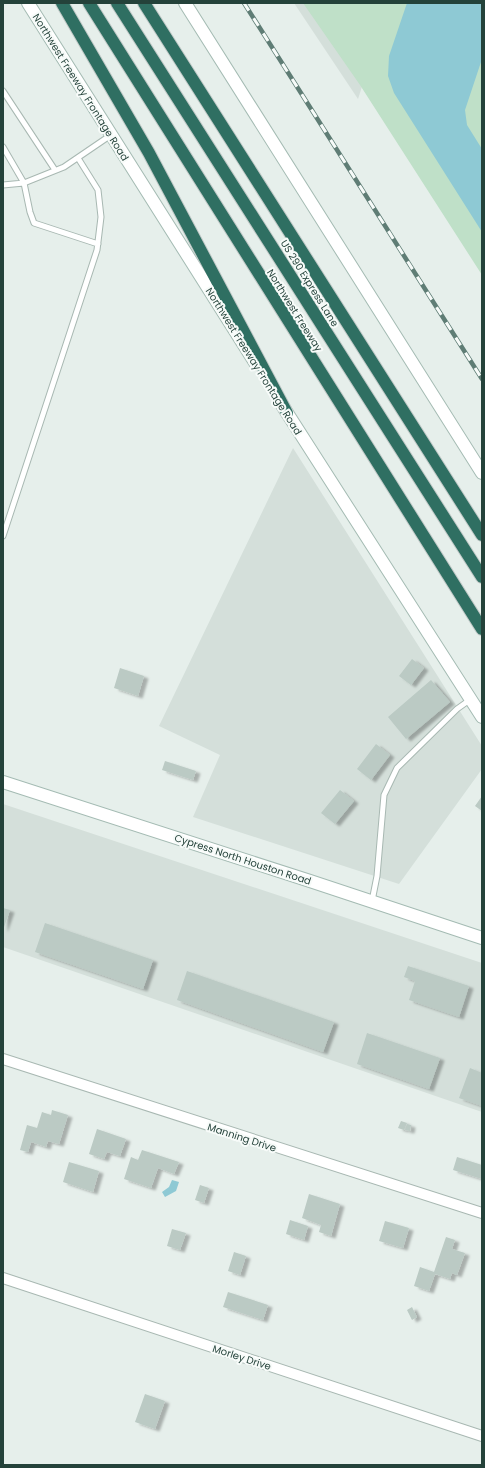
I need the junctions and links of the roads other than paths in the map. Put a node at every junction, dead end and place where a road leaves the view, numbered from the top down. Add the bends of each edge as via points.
1 (28, 3) edge
2 (62, 3) edge
3 (89, 3) edge
4 (117, 3) edge
5 (144, 3) edge
6 (184, 3) edge
7 (3, 91) edge
8 (112, 135) junction
9 (3, 147) edge
10 (78, 158) junction
11 (55, 170) junction
12 (24, 183) junction
13 (3, 185) edge
14 (98, 244) junction
15 (286, 413) junction
16 (482, 473) edge
17 (482, 535) edge
18 (3, 536) edge
19 (482, 577) edge
20 (482, 629) edge
21 (471, 700) junction
22 (482, 717) edge
23 (3, 782) edge
24 (372, 901) junction
25 (482, 938) edge
26 (3, 1059) edge
27 (482, 1213) edge
28 (3, 1278) edge
29 (482, 1436) edge

1 - 8 main road, Northwest Freeway Frontage Road
2 - 15 highway via 148,153
3 - 20 highway, Northwest Freeway
4 - 19 highway, US 290 Express Lane
5 - 17 highway
6 - 16 main road
7 - 11 lane
8 - 10 lane
8 - 15 main road, Northwest Freeway Frontage Road
9 - 12 lane
10 - 11 lane
10 - 14 lane via 98,190 101,217
11 - 12 lane
12 - 13 lane
12 - 14 lane via 34,223
14 - 18 lane
15 - 21 main road, Northwest Freeway Frontage Road
21 - 22 main road, Northwest Freeway Frontage Road
21 - 24 lane via 457,709 397,768 384,795 377,876
23 - 24 main road, Cypress North Houston Road
24 - 25 main road, Cypress North Houston Road
26 - 27 street, Manning Drive
28 - 29 street, Morley Drive

